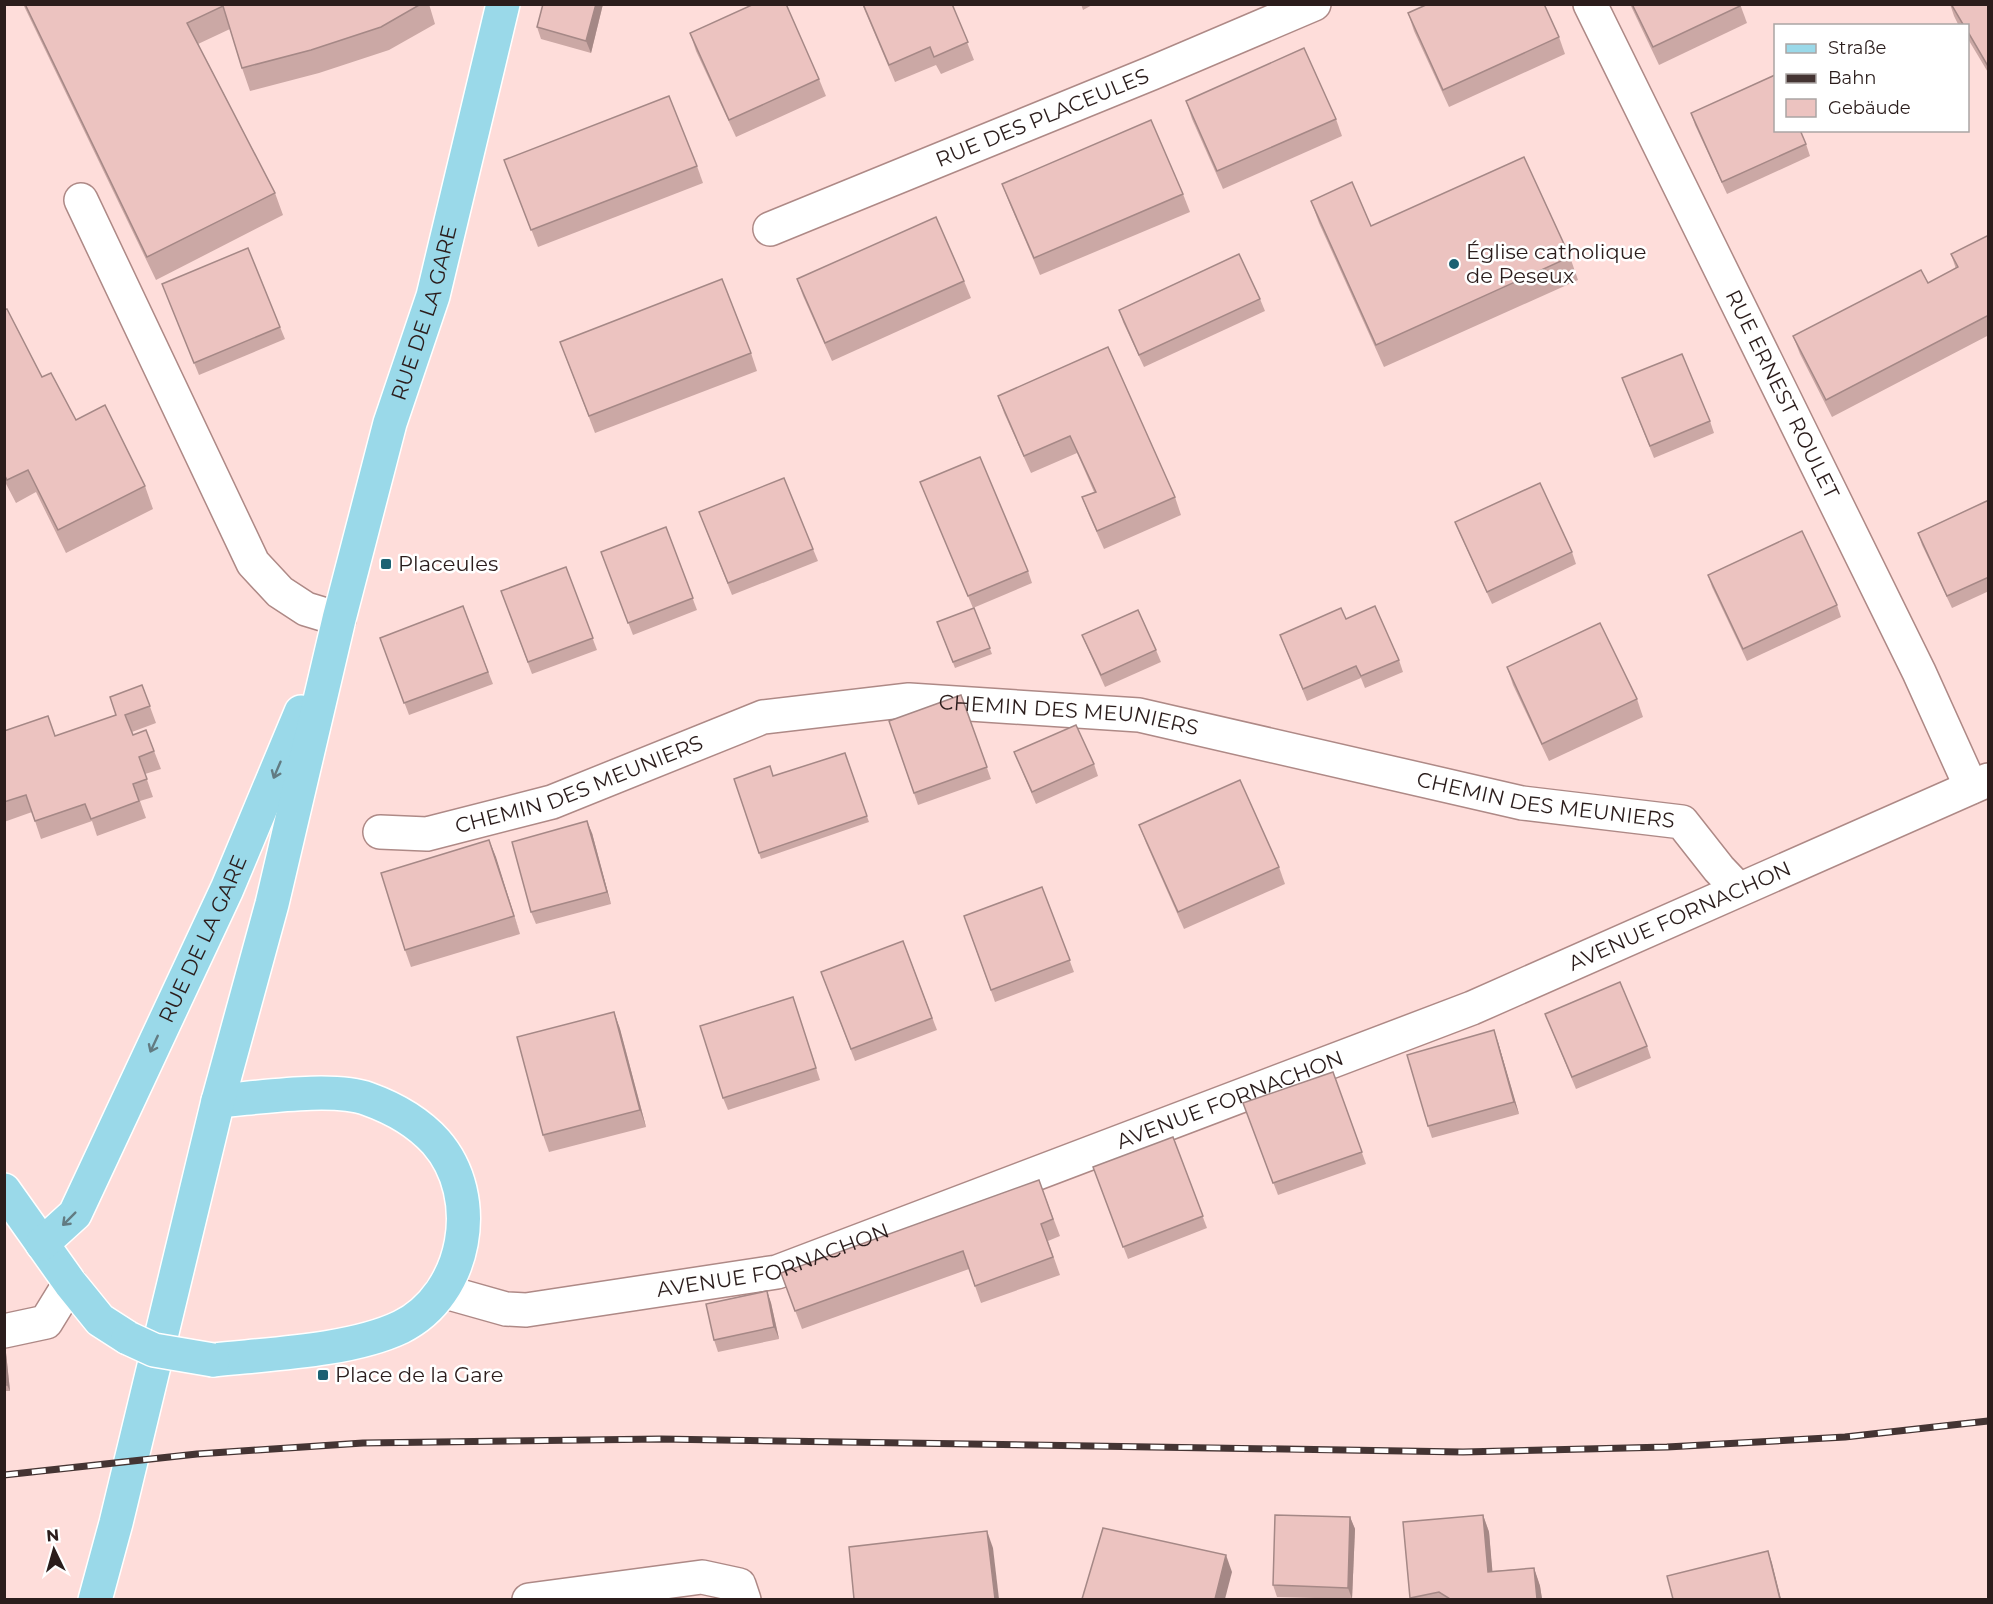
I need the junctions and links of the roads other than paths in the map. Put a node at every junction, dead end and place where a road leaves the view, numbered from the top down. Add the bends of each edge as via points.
1 (503, 4) edge
2 (1314, 4) edge
3 (1590, 4) edge
4 (81, 200) dead end
5 (770, 229) dead end
6 (339, 619) junction
7 (1980, 783) edge
8 (380, 832) dead end
9 (1738, 889) junction
10 (218, 1101) junction
11 (4, 1190) edge
12 (42, 1244) junction
13 (70, 1283) junction
14 (442, 1290) junction
15 (4, 1331) edge
16 (741, 1592) edge
17 (95, 1599) edge
18 (529, 1599) edge

1 - 6 main road, RUE DE LA GARE via 433,296 390,423
2 - 5 street, RUE DES PLACEULES
3 - 7 street, RUE ERNEST ROULET via 1919,672
4 - 6 street via 253,563 280,592 306,609
6 - 10 main road, RUE DE LA GARE via 272,904
6 -> 12 main road, RUE DE LA GARE via 227,889 75,1214
7 - 9 street, AVENUE FORNACHON
8 - 9 street, CHEMIN DES MEUNIERS via 427,834 552,802 763,717 909,699 1138,715 1522,802 1682,822
9 - 14 street, AVENUE FORNACHON via 1472,1008 777,1272 526,1310 506,1309
10 - 14 main road via 345,1095 365,1098 416,1124 437,1143 460,1185 462,1238 455,1267
10 - 17 main road, RUE DE LA GARE
11 - 12 main road
12 - 13 main road
13 - 14 main road, bridge via 100,1320 128,1338 154,1350 213,1360 344,1344 376,1336 425,1312
13 - 15 street via 46,1322
16 - 18 street via 702,1577

